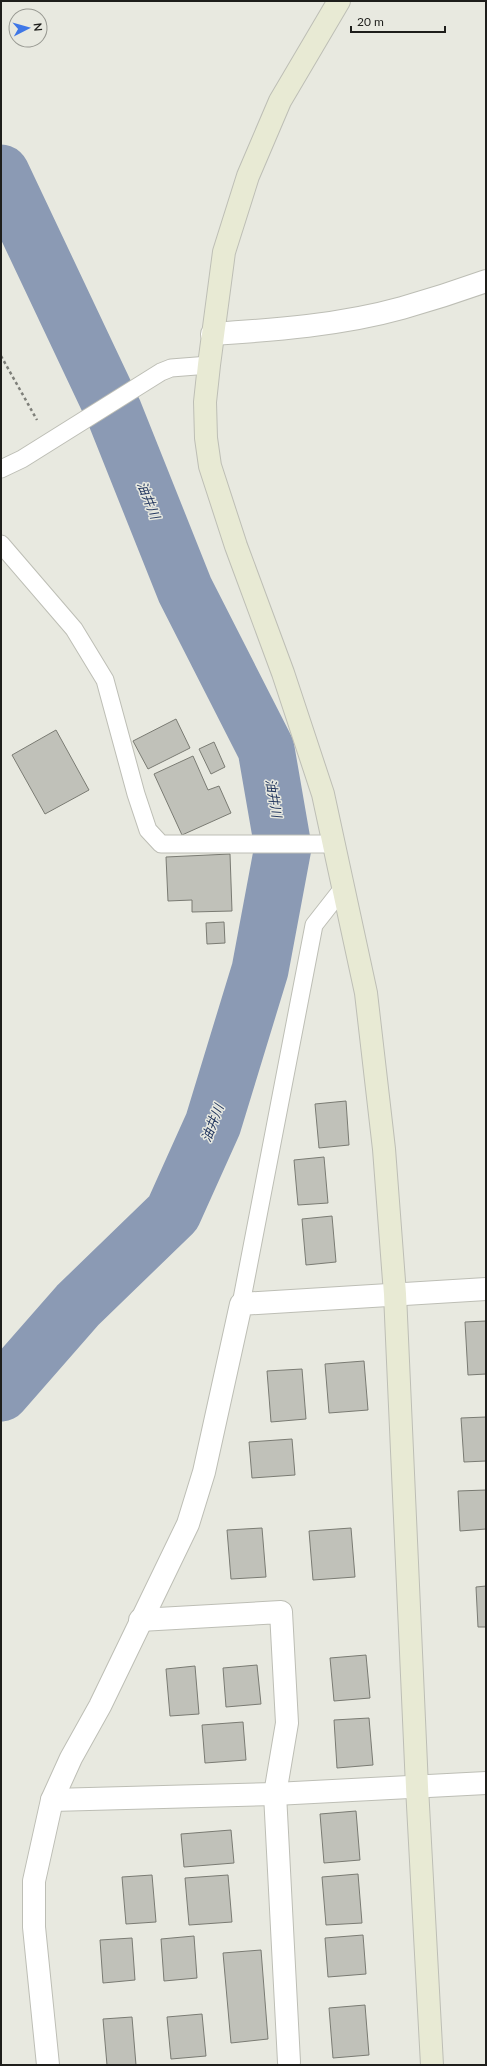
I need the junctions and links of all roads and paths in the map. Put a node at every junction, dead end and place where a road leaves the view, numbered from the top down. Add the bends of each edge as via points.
1 (339, 1) edge
2 (486, 280) edge
3 (212, 334) junction
4 (1, 356) edge
5 (209, 365) junction
6 (49, 442) junction
7 (1, 469) edge
8 (1, 544) edge
9 (334, 844) junction
10 (343, 888) junction
11 (486, 1289) edge
12 (396, 1294) junction
13 (241, 1304) junction
14 (140, 1620) junction
15 (486, 1783) edge
16 (417, 1787) junction
17 (276, 1794) junction
18 (52, 1800) junction
19 (289, 2062) dead end
20 (48, 2065) edge
21 (432, 2065) edge

1 - 3 street via 280,101 248,176 224,252
2 - 3 street via 401,309 349,320 264,331
3 - 5 street
4 - 6 path
5 - 6 lane via 171,368 161,372
5 - 9 street via 205,402 210,466 324,794
6 - 7 lane
8 - 9 lane via 74,629 105,680 148,830 161,844
9 - 10 street
10 - 12 street via 366,993 384,1149
10 - 13 lane via 314,925
11 - 12 street
12 - 13 street
12 - 16 street
13 - 14 street via 204,1472 188,1524
14 - 17 street via 281,1612 288,1723
14 - 18 street
15 - 16 street
16 - 17 street
16 - 21 street
17 - 18 street
17 - 19 street
18 - 20 street via 34,1881 34,1927

